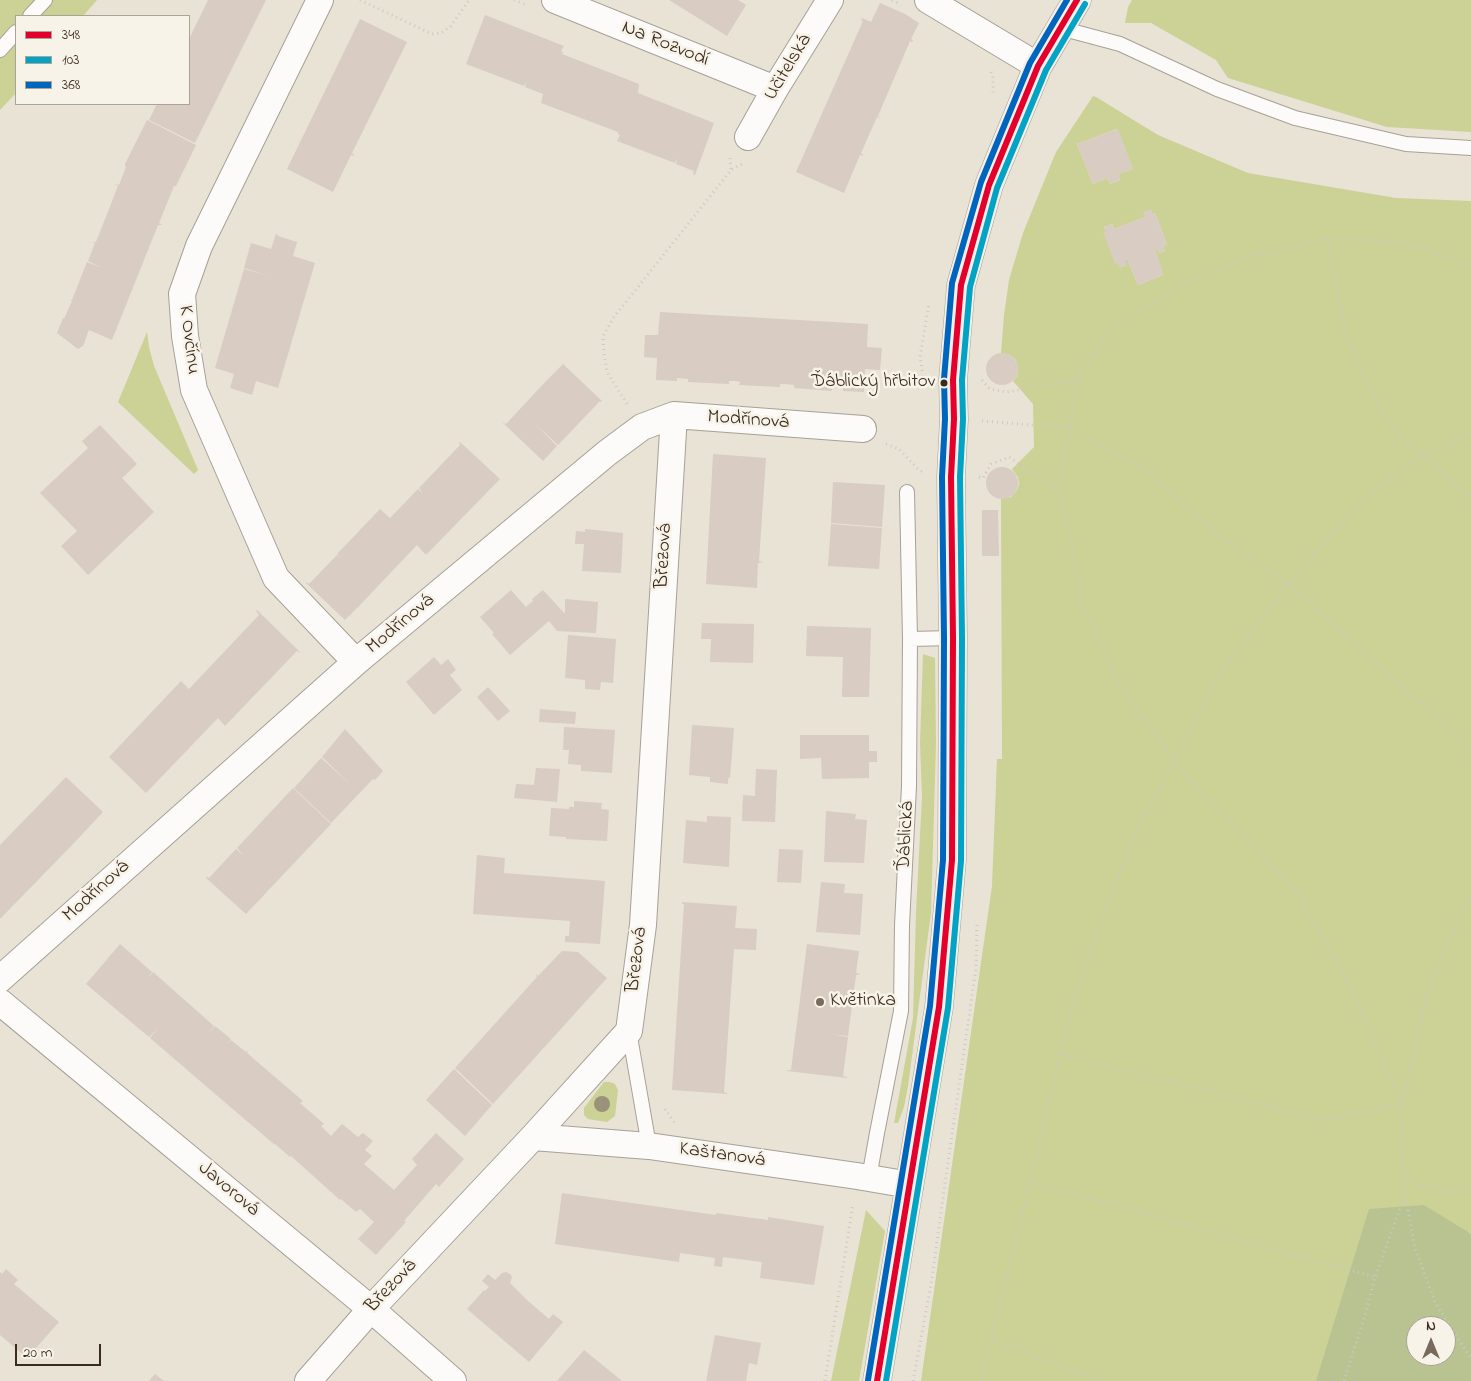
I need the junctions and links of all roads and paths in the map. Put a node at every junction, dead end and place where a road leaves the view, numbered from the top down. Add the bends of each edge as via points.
1 (45, 0) edge
2 (320, 0) edge
3 (360, 0) edge
4 (469, 0) edge
5 (555, 0) edge
6 (830, 0) edge
7 (892, 0) edge
8 (1076, 0) edge
9 (916, 3) edge
10 (31, 15) edge
11 (1060, 28) junction
12 (15, 33) edge
13 (0, 50) edge
14 (1038, 66) junction
15 (990, 70) dead end
16 (775, 89) junction
17 (991, 101) dead end
18 (748, 137) dead end
19 (1471, 148) edge
20 (730, 170) dead end
21 (1327, 239) junction
22 (1471, 266) edge
23 (929, 303) dead end
24 (1078, 380) junction
25 (924, 381) dead end
26 (978, 385) dead end
27 (674, 415) junction
28 (978, 421) dead end
29 (642, 428) junction
30 (1070, 428) junction
31 (863, 429) joint
32 (1471, 431) edge
33 (1423, 454) junction
34 (928, 467) dead end
35 (978, 468) dead end
36 (1059, 490) junction
37 (907, 492) dead end
38 (1471, 497) edge
39 (1289, 584) junction
40 (952, 638) junction
41 (910, 639) junction
42 (356, 662) junction
43 (1471, 752) edge
44 (1174, 763) junction
45 (1471, 898) edge
46 (0, 979) edge
47 (0, 1002) edge
48 (629, 1031) junction
49 (1061, 1054) junction
50 (660, 1102) dead end
51 (1403, 1104) junction
52 (674, 1122) dead end
53 (532, 1137) junction
54 (649, 1146) junction
55 (863, 1177) junction
56 (1404, 1178) junction
57 (1030, 1182) junction
58 (910, 1185) junction
59 (1471, 1188) edge
60 (1405, 1194) junction
61 (1375, 1277) junction
62 (372, 1309) junction
63 (992, 1340) junction
64 (1471, 1359) edge
65 (308, 1381) edge
66 (453, 1381) edge
67 (825, 1381) edge
68 (877, 1381) edge
69 (982, 1381) edge
70 (1102, 1381) edge
71 (1344, 1381) edge

1 - 10 lane
2 - 42 street, K Ovčínu via 199,246 182,294 194,390 276,578
3 - 4 path via 432,34 441,33 451,26
5 - 16 street, Na Rozvodí
6 - 16 street, Učitelská
7 - 9 path
8 - 11 main road
9 - 14 street
11 - 14 main road
11 - 19 lane via 1120,44 1217,89 1295,118 1406,144
12 - 13 lane
14 - 40 main road via 989,184 962,285 952,380
15 - 17 path via 994,76
16 - 18 street, Učitelská
20 - 29 path via 614,317 603,336 607,372
21 - 22 path via 1415,245
21 - 24 path via 1242,258 1174,290 1110,329
21 - 33 path via 1345,330 1368,388 1384,417 1403,441
23 - 25 path via 920,357
24 - 26 path via 1006,392 990,389 978,376
24 - 30 path
27 - 29 street, Modřínová
27 - 31 street, Modřínová
27 - 48 street, Březová via 643,925
28 - 30 path
29 - 42 street, Modřínová via 607,453
30 - 36 path
30 - 39 path via 1140,467 1236,549
31 - 34 path via 871,438 899,450 928,477
32 - 33 path via 1451,446
33 - 38 path
33 - 39 path via 1363,500
35 - 36 path via 978,477 983,478 991,464 1010,457
36 - 44 path via 1082,604 1117,680
37 - 41 lane, Ďáblická
39 - 43 path
39 - 44 path via 1221,671
40 - 41 lane
40 - 58 main road via 952,860 939,1007
41 - 55 lane, Ďáblická via 909,786 901,1012 877,1133
42 - 46 street, Modřínová
44 - 49 path via 1136,834 1101,920 1071,1010
44 - 51 path via 1292,886 1346,978
45 - 51 path via 1457,920 1426,998
47 - 62 street, Javorová
48 - 53 street, Březová
48 - 54 lane
49 - 51 path via 1324,1120
49 - 57 path
50 - 52 path
51 - 56 path
53 - 54 street, Kaštanová
53 - 62 street, Březová
54 - 55 street, Kaštanová
55 - 58 street, Kaštanová
55 - 67 path
56 - 59 path via 1447,1191
56 - 60 path
57 - 61 path
57 - 63 path
58 - 68 main road
60 - 61 path
60 - 64 path via 1415,1249 1436,1304
61 - 71 path
62 - 65 street, Březová
62 - 66 street, Javorová
63 - 69 path
63 - 70 path

